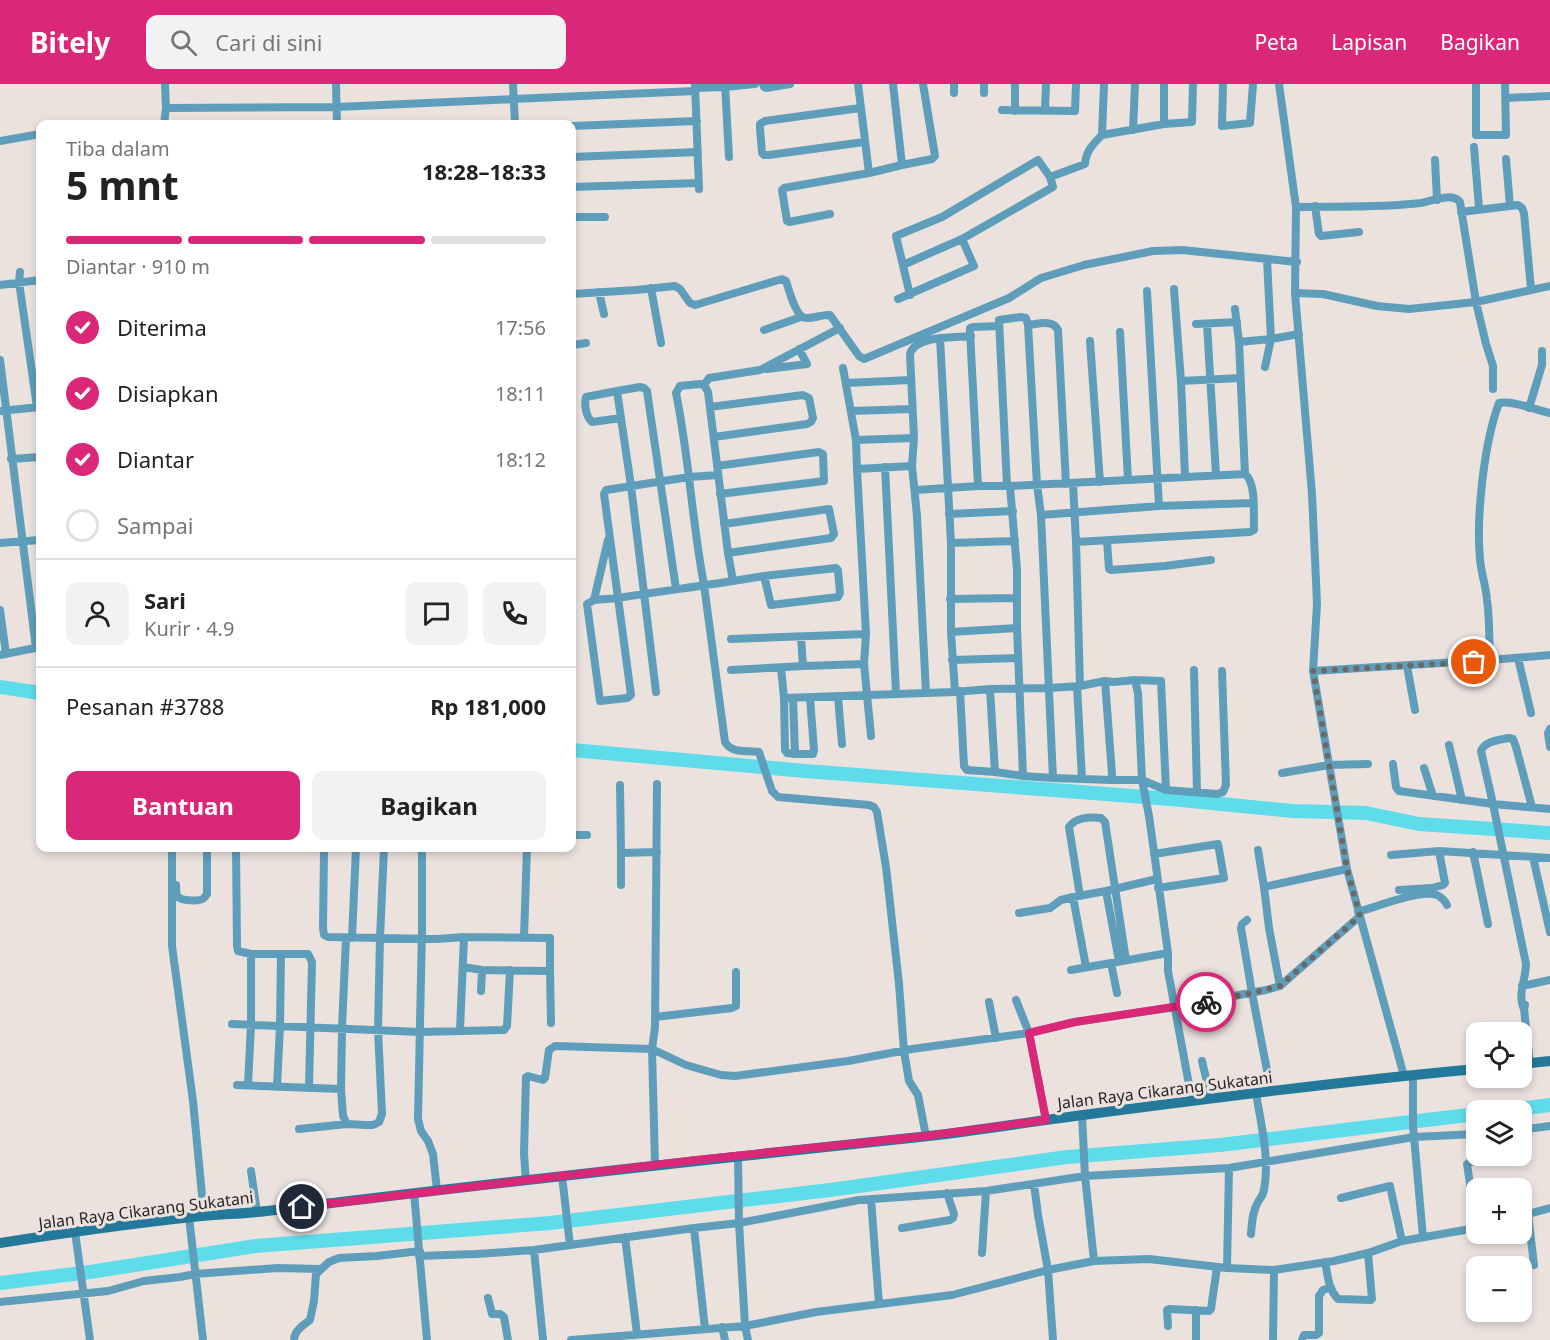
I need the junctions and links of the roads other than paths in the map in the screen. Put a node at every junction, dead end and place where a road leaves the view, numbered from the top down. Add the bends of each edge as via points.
1 (165, 84) edge
2 (336, 84) edge
3 (513, 84) edge
4 (755, 84) edge
5 (763, 84) edge
6 (790, 84) edge
7 (858, 84) edge
8 (893, 84) edge
9 (923, 84) edge
10 (984, 84) edge
11 (1015, 84) edge
12 (1046, 84) edge
13 (1076, 84) edge
14 (1104, 84) edge
15 (1135, 84) edge
16 (1164, 84) edge
17 (1193, 84) edge
18 (1223, 84) edge
19 (1252, 84) edge
20 (1279, 84) edge
21 (1476, 84) edge
22 (1506, 84) edge
23 (725, 86) edge
24 (695, 88) edge
25 (984, 93) dead end
26 (1550, 96) edge
27 (513, 98) junction
28 (1506, 98) junction
29 (337, 107) junction
30 (166, 108) junction
31 (860, 108) junction
32 (1002, 110) dead end
33 (1015, 111) junction
34 (1045, 111) junction
35 (164, 120) edge
36 (337, 120) edge
37 (515, 120) edge
38 (696, 121) junction
39 (1164, 124) junction
40 (576, 126) edge
41 (1132, 130) junction
42 (36, 135) edge
43 (1102, 135) junction
44 (0, 141) edge
45 (864, 142) junction
46 (1474, 147) dead end
47 (698, 152) junction
48 (576, 157) edge
49 (729, 157) dead end
50 (1506, 159) dead end
51 (1435, 160) dead end
52 (902, 165) junction
53 (869, 173) junction
54 (1050, 177) junction
55 (576, 187) edge
56 (1437, 200) junction
57 (1315, 206) junction
58 (1510, 206) junction
59 (1296, 207) junction
60 (1479, 208) junction
61 (1461, 212) junction
62 (830, 214) dead end
63 (605, 217) dead end
64 (576, 218) edge
65 (1359, 232) dead end
66 (962, 239) junction
67 (1267, 259) junction
68 (1297, 262) junction
69 (903, 265) junction
70 (20, 272) dead end
71 (36, 280) edge
72 (20, 282) junction
73 (0, 285) edge
74 (1550, 285) edge
75 (651, 288) junction
76 (1174, 289) dead end
77 (1531, 289) junction
78 (1147, 291) dead end
79 (599, 292) junction
80 (1295, 293) junction
81 (576, 294) edge
82 (910, 294) junction
83 (898, 299) dead end
84 (1476, 302) junction
85 (1235, 309) dead end
86 (604, 314) dead end
87 (801, 316) junction
88 (1237, 322) junction
89 (1196, 324) dead end
90 (1207, 324) junction
91 (1028, 325) junction
92 (999, 326) junction
93 (840, 328) junction
94 (764, 330) dead end
95 (1120, 332) dead end
96 (1299, 334) junction
97 (971, 336) junction
98 (940, 338) junction
99 (1271, 339) junction
100 (1090, 341) dead end
101 (1239, 342) junction
102 (586, 343) dead end
103 (661, 343) dead end
104 (576, 344) edge
105 (800, 349) junction
106 (1542, 351) dead end
107 (0, 360) edge
108 (1265, 367) dead end
109 (843, 368) dead end
110 (760, 370) junction
111 (1240, 378) junction
112 (1211, 379) junction
113 (911, 380) junction
114 (1181, 381) junction
115 (846, 382) junction
116 (704, 385) junction
117 (36, 387) edge
118 (1493, 389) dead end
119 (617, 391) junction
120 (36, 407) edge
121 (710, 407) junction
122 (1529, 408) junction
123 (912, 409) junction
124 (4, 411) edge
125 (851, 411) junction
126 (1550, 413) edge
127 (621, 418) junction
128 (714, 437) junction
129 (914, 438) junction
130 (856, 440) junction
131 (36, 457) edge
132 (11, 459) junction
133 (717, 466) junction
134 (912, 466) junction
135 (885, 467) junction
136 (857, 469) junction
137 (1245, 474) junction
138 (718, 475) junction
139 (1216, 475) junction
140 (1185, 476) junction
141 (689, 477) junction
142 (1157, 479) junction
143 (1128, 480) junction
144 (660, 482) junction
145 (1100, 482) junction
146 (1070, 483) junction
147 (1037, 485) junction
148 (631, 486) junction
149 (978, 486) junction
150 (1008, 486) junction
151 (948, 488) junction
152 (915, 492) junction
153 (720, 494) junction
154 (1253, 503) junction
155 (1159, 506) junction
156 (1013, 511) junction
157 (1074, 512) junction
158 (949, 514) junction
159 (1041, 515) junction
160 (724, 524) junction
161 (610, 532) junction
162 (36, 540) edge
163 (1015, 541) junction
164 (1107, 541) junction
165 (23, 542) junction
166 (1076, 542) junction
167 (0, 543) edge
168 (951, 543) junction
169 (728, 553) junction
170 (1211, 560) dead end
171 (764, 576) junction
172 (733, 581) junction
173 (704, 585) junction
174 (676, 590) junction
175 (645, 594) junction
176 (618, 598) junction
177 (1017, 598) junction
178 (950, 599) junction
179 (594, 600) junction
180 (0, 610) edge
181 (1017, 628) junction
182 (951, 632) junction
183 (36, 633) edge
184 (866, 634) junction
185 (801, 637) junction
186 (731, 639) dead end
187 (36, 647) edge
188 (3, 654) edge
189 (1550, 655) edge
190 (1018, 658) junction
191 (1518, 658) junction
192 (952, 660) junction
193 (1490, 660) junction
194 (864, 664) junction
195 (803, 666) junction
196 (1407, 666) junction
197 (781, 668) junction
198 (732, 670) dead end
199 (1194, 670) dead end
200 (1221, 671) dead end
201 (1313, 671) junction
202 (1135, 680) junction
203 (1105, 681) junction
204 (1078, 686) junction
205 (1049, 688) junction
206 (990, 689) junction
207 (1020, 689) junction
208 (656, 692) dead end
209 (957, 692) junction
210 (896, 693) junction
211 (926, 693) junction
212 (867, 696) junction
213 (838, 697) junction
214 (788, 698) junction
215 (810, 698) junction
216 (1415, 710) dead end
217 (1532, 713) dead end
218 (1550, 729) edge
219 (871, 736) dead end
220 (842, 744) dead end
221 (1449, 745) dead end
222 (1550, 747) edge
223 (1368, 764) dead end
224 (1393, 764) dead end
225 (1329, 765) junction
226 (1424, 768) dead end
227 (995, 772) junction
228 (1282, 772) dead end
229 (1023, 776) junction
230 (1053, 778) junction
231 (1082, 779) junction
232 (1111, 780) junction
233 (657, 784) dead end
234 (1143, 784) junction
235 (620, 785) dead end
236 (1166, 790) junction
237 (1197, 792) junction
238 (1433, 796) junction
239 (1462, 800) junction
240 (1493, 804) junction
241 (1532, 807) junction
242 (1550, 809) edge
243 (576, 835) edge
244 (587, 835) dead end
245 (1258, 850) dead end
246 (1439, 851) junction
247 (172, 852) edge
248 (177, 852) edge
249 (207, 852) edge
250 (236, 852) edge
251 (324, 852) edge
252 (356, 852) edge
253 (384, 852) edge
254 (422, 852) edge
255 (527, 852) edge
256 (657, 852) junction
257 (1473, 852) junction
258 (621, 853) junction
259 (1154, 854) junction
260 (1391, 855) dead end
261 (1503, 855) junction
262 (1533, 857) junction
263 (1550, 858) edge
264 (1347, 869) junction
265 (1157, 884) junction
266 (621, 885) dead end
267 (1264, 887) junction
268 (1110, 890) junction
269 (1399, 890) dead end
270 (1077, 896) junction
271 (1447, 905) dead end
272 (1019, 913) dead end
273 (1359, 914) junction
274 (1247, 920) dead end
275 (1488, 924) dead end
276 (1550, 932) edge
277 (464, 937) junction
278 (524, 937) junction
279 (349, 938) junction
280 (380, 938) junction
281 (422, 939) junction
282 (1168, 953) junction
283 (251, 954) junction
284 (281, 954) junction
285 (1119, 961) junction
286 (463, 967) junction
287 (1086, 967) junction
288 (482, 970) junction
289 (510, 970) junction
290 (1071, 970) dead end
291 (550, 971) junction
292 (736, 972) dead end
293 (1550, 980) edge
294 (1280, 986) junction
295 (1522, 989) junction
296 (480, 991) dead end
297 (1117, 993) dead end
298 (1252, 993) junction
299 (1016, 1000) dead end
300 (989, 1002) dead end
301 (1175, 1007) junction
302 (655, 1017) junction
303 (1524, 1022) edge
304 (551, 1023) dead end
305 (232, 1024) dead end
306 (251, 1025) junction
307 (280, 1026) junction
308 (310, 1027) junction
309 (342, 1028) junction
310 (378, 1030) junction
311 (460, 1030) junction
312 (420, 1032) junction
313 (1029, 1033) junction
314 (996, 1038) junction
315 (652, 1048) junction
316 (904, 1051) junction
317 (1202, 1061) dead end
318 (1550, 1061) edge
319 (1532, 1063) edge
320 (1466, 1070) edge
321 (1408, 1075) junction
322 (237, 1085) dead end
323 (248, 1085) junction
324 (277, 1087) junction
325 (309, 1088) junction
326 (341, 1089) junction
327 (1272, 1091) junction
328 (1256, 1093) junction
329 (1211, 1099) junction
330 (1192, 1101) junction
331 (1082, 1115) junction
332 (1046, 1120) junction
333 (347, 1124) junction
334 (1550, 1126) edge
335 (1532, 1128) edge
336 (299, 1129) dead end
337 (1466, 1134) edge
338 (926, 1136) junction
339 (1414, 1137) junction
340 (738, 1156) junction
341 (1267, 1161) junction
342 (655, 1165) junction
343 (1229, 1168) junction
344 (251, 1171) dead end
345 (562, 1176) junction
346 (1085, 1176) junction
347 (526, 1181) junction
348 (1034, 1184) junction
349 (437, 1190) junction
350 (986, 1191) junction
351 (414, 1193) junction
352 (947, 1193) junction
353 (1341, 1198) dead end
354 (871, 1199) junction
355 (1550, 1208) edge
356 (256, 1212) junction
357 (1532, 1213) edge
358 (204, 1216) junction
359 (189, 1217) junction
360 (739, 1223) junction
361 (694, 1228) junction
362 (902, 1228) dead end
363 (1466, 1230) edge
364 (75, 1232) junction
365 (1251, 1234) dead end
366 (626, 1237) junction
367 (1423, 1238) junction
368 (1402, 1241) junction
369 (569, 1242) junction
370 (0, 1243) edge
371 (1530, 1244) edge
372 (534, 1250) junction
373 (420, 1251) junction
374 (982, 1252) dead end
375 (1368, 1253) junction
376 (1094, 1261) junction
377 (1325, 1262) junction
378 (1534, 1265) dead end
379 (1217, 1267) junction
380 (1227, 1268) junction
381 (320, 1269) junction
382 (1048, 1270) junction
383 (1274, 1270) junction
384 (195, 1272) junction
385 (1330, 1288) junction
386 (84, 1293) junction
387 (488, 1298) dead end
388 (0, 1302) edge
389 (879, 1304) junction
390 (1196, 1310) junction
391 (745, 1326) junction
392 (1168, 1326) dead end
393 (722, 1327) junction
394 (705, 1329) junction
395 (637, 1334) junction
396 (597, 1339) edge
397 (90, 1340) edge
398 (203, 1340) edge
399 (294, 1340) edge
400 (427, 1340) edge
401 (508, 1340) edge
402 (543, 1340) edge
403 (572, 1340) edge
404 (725, 1340) edge
405 (748, 1340) edge
406 (1053, 1340) edge
407 (1196, 1340) edge
408 (1273, 1340) edge
409 (1302, 1340) edge

1 - 30 street
2 - 29 street
3 - 27 street
4 - 23 street
5 - 6 street via 766,88
7 - 31 street
8 - 52 street
9 - 52 street via 935,156
10 - 25 street
11 - 33 street
12 - 34 street
13 - 34 street via 1075,111
14 - 43 street
15 - 41 street
16 - 39 street
17 - 39 street via 1192,122
18 - 19 street via 1222,126 1250,123
20 - 59 street
21 - 28 street via 1476,135 1506,135
22 - 28 street
23 - 24 street
23 - 49 street
24 - 27 street
24 - 38 street
26 - 28 street
27 - 29 street
27 - 37 street
29 - 30 street
29 - 36 street
30 - 35 street
31 - 45 street
31 - 45 street via 765,121 760,124 762,153
32 - 33 street
33 - 34 street
38 - 40 street
38 - 47 street
39 - 41 street
41 - 43 street
42 - 44 street
43 - 54 street via 1090,148 1084,164
45 - 53 street
46 - 60 street
47 - 48 street
47 - 55 street via 699,186
50 - 58 street
51 - 56 street
52 - 53 street
53 - 62 street via 782,190 789,222
54 - 66 street via 1053,187
54 - 69 street via 1038,160 942,217 896,236
56 - 57 street
56 - 61 street via 1457,198
57 - 59 street
57 - 65 street via 1321,236
58 - 60 street
58 - 77 street via 1518,205 1524,213
59 - 68 street
60 - 61 street
61 - 84 street
63 - 64 street
66 - 69 street
66 - 82 street via 974,266
67 - 68 street
67 - 93 street via 1182,250 1153,251 1084,265 1041,278 1009,298 864,360
67 - 99 street
68 - 80 street
69 - 82 street
70 - 72 street
71 - 72 street
72 - 73 street
72 - 117 street
74 - 77 street
75 - 79 street
75 - 87 street via 675,286 695,305 782,279
75 - 103 street
76 - 114 street
77 - 84 street
78 - 142 street
79 - 81 street
79 - 86 street
80 - 84 street via 1323,294 1393,309
80 - 96 street
82 - 83 street
84 - 118 street via 1494,366
85 - 88 street
87 - 93 street via 828,314
87 - 94 street
88 - 90 street
88 - 101 street
89 - 90 street
90 - 112 street
91 - 92 street via 1026,318 1021,317 1001,319
91 - 146 street via 1052,323 1058,330
91 - 147 street
92 - 97 street via 970,328
92 - 150 street
93 - 105 street
95 - 143 street
96 - 99 street
96 - 201 street via 1317,604
97 - 98 street
97 - 149 street
98 - 113 street via 911,349
98 - 151 street
99 - 101 street
99 - 108 street
100 - 145 street
101 - 111 street
102 - 104 street
105 - 110 street
105 - 110 street via 807,364
106 - 122 street via 1542,365
107 - 124 street
109 - 115 street
110 - 116 street via 709,378
111 - 112 street
111 - 137 street
112 - 114 street
112 - 139 street
113 - 115 street
113 - 123 street
114 - 140 street
115 - 125 street
116 - 121 street
116 - 141 street via 680,386 676,393
119 - 127 street
119 - 127 street via 586,397 587,418 592,422
119 - 144 street via 640,387 647,391
120 - 124 street
121 - 128 street
121 - 128 street via 803,395 809,398 813,418 807,423
122 - 126 street
122 - 193 street via 1499,404 1484,468 1479,541 1488,602
123 - 125 street
123 - 129 street
124 - 132 street
125 - 130 street
127 - 148 street
128 - 133 street
129 - 130 street
129 - 134 street
130 - 136 street
131 - 132 street
132 - 165 street
133 - 138 street
133 - 153 street via 823,454 824,481
134 - 135 street
134 - 152 street
135 - 136 street
135 - 210 street
136 - 184 street
137 - 139 street
137 - 154 street via 1252,484
138 - 141 street
138 - 153 street
139 - 140 street
140 - 142 street
141 - 144 street
141 - 173 street
142 - 143 street
142 - 155 street
143 - 145 street
144 - 148 street
144 - 174 street
145 - 146 street
146 - 147 street
146 - 157 street
147 - 150 street
147 - 159 street
148 - 161 street via 608,488 604,492
148 - 175 street
149 - 150 street
149 - 151 street
150 - 156 street
151 - 152 street
151 - 158 street
152 - 211 street
153 - 160 street
154 - 155 street
154 - 164 street via 1254,530 1250,532
155 - 157 street
156 - 158 street
156 - 163 street
157 - 159 street
157 - 166 street
158 - 168 street
159 - 205 street
160 - 169 street
160 - 169 street via 829,509 834,534 831,538
161 - 176 street
161 - 179 street
162 - 165 street
163 - 168 street
163 - 177 street
164 - 166 street
164 - 170 street via 1111,570
165 - 167 street
165 - 183 street
166 - 204 street
168 - 178 street
169 - 172 street
171 - 171 street via 836,568 840,593 838,597 771,605
171 - 172 street
172 - 173 street
173 - 174 street
173 - 316 street via 725,742 729,748 760,753 772,791 778,797 869,805 877,812
174 - 175 street
175 - 176 street
175 - 208 street
176 - 179 street
176 - 179 street via 631,695 627,698 600,700 587,605
177 - 178 street
177 - 181 street
178 - 182 street
180 - 188 street
181 - 182 street
181 - 190 street
182 - 192 street
184 - 185 street
184 - 194 street
185 - 186 street
185 - 195 street
187 - 188 street
189 - 191 street
190 - 192 street
190 - 207 street
191 - 193 street
191 - 217 street
192 - 209 street
193 - 196 street
194 - 195 street
194 - 212 street
195 - 197 street
196 - 201 street
196 - 216 street
197 - 198 street
197 - 214 street
199 - 237 street
200 - 237 street via 1226,785 1217,794
201 - 225 street
202 - 203 street
202 - 234 street
202 - 236 street via 1161,681
203 - 204 street
203 - 232 street
204 - 205 street
204 - 231 street
205 - 207 street
205 - 230 street
206 - 207 street
206 - 209 street
206 - 227 street
207 - 229 street
209 - 211 street
209 - 227 street via 964,766 967,770
210 - 211 street
210 - 212 street
212 - 213 street
212 - 219 street
213 - 215 street
213 - 220 street
214 - 215 street
214 - 215 street via 795,754 813,754
218 - 222 street
221 - 239 street
223 - 225 street
224 - 238 street via 1399,791
225 - 228 street
225 - 264 street
226 - 238 street
227 - 229 street
229 - 230 street
230 - 231 street
231 - 232 street
232 - 234 street
233 - 256 street
234 - 236 street
234 - 259 street
235 - 258 street
236 - 237 street
238 - 239 street
239 - 240 street
240 - 241 street
240 - 241 street via 1481,751 1486,744 1509,738 1516,747
240 - 261 street
241 - 242 street
243 - 244 street
245 - 267 street
246 - 257 street
246 - 260 street
246 - 269 street via 1443,885
247 - 358 street via 172,946
248 - 249 street via 176,894 201,900 207,894
250 - 283 street via 237,946 238,951
251 - 279 street via 324,935
252 - 279 street
253 - 280 street
254 - 281 street
255 - 278 street
256 - 258 street
256 - 302 street
257 - 261 street
257 - 275 street
258 - 266 street
259 - 265 street
259 - 265 street via 1218,844 1224,878
261 - 262 street
261 - 295 street via 1526,964
262 - 263 street
262 - 276 street
264 - 267 street
264 - 273 street
265 - 268 street
265 - 282 street
267 - 294 street
268 - 270 street
268 - 270 street via 1105,822 1101,818 1082,819 1072,823 1069,830
268 - 285 street
270 - 272 street via 1050,908
270 - 287 street
271 - 273 street via 1436,895 1420,894
273 - 294 street
273 - 321 street
274 - 298 street via 1241,928
277 - 278 street
277 - 281 street
277 - 286 street
278 - 291 street via 550,938
279 - 280 street
279 - 309 street
280 - 281 street
280 - 310 street
281 - 312 street
282 - 285 street
282 - 301 street
283 - 284 street
283 - 306 street
284 - 307 street
284 - 308 street via 308,954 312,962
285 - 287 street
285 - 297 street
286 - 288 street
286 - 311 street
287 - 290 street
288 - 289 street
288 - 296 street
289 - 291 street
289 - 311 street via 506,1029
291 - 304 street
292 - 302 street via 737,1000 732,1008
293 - 295 street
294 - 298 street
295 - 303 street
298 - 301 street
298 - 327 street
299 - 313 street
300 - 314 street
301 - 313 street
301 - 330 street
302 - 315 street
305 - 306 street
306 - 307 street
306 - 323 street
307 - 308 street
307 - 324 street
308 - 309 street
308 - 325 street
309 - 310 street
309 - 326 street
310 - 312 street
310 - 333 street via 382,1114 373,1125
311 - 312 street
312 - 349 street via 418,1119 433,1154
313 - 314 street
313 - 332 street
314 - 316 street
315 - 316 street via 686,1065 735,1076
315 - 342 street
315 - 347 street via 559,1046 549,1050 545,1078 526,1077
316 - 338 street
317 - 329 street
318 - 319 main road
320 - 321 main road, Jalan Raya Cikarang Sukatani
321 - 327 main road, Jalan Raya Cikarang Sukatani
321 - 339 street
322 - 323 street
323 - 324 street
324 - 325 street
325 - 326 street
326 - 333 street
327 - 328 main road, Jalan Raya Cikarang Sukatani
328 - 329 main road, Jalan Raya Cikarang Sukatani
328 - 341 street
329 - 330 main road, Jalan Raya Cikarang Sukatani
330 - 331 main road, Jalan Raya Cikarang Sukatani
331 - 332 main road, Jalan Raya Cikarang Sukatani
331 - 346 street
332 - 338 main road, Jalan Raya Cikarang Sukatani
333 - 336 street
334 - 335 street
337 - 339 street
338 - 340 main road, Jalan Raya Cikarang Sukatani
339 - 341 street
339 - 367 street
340 - 342 main road, Jalan Raya Cikarang Sukatani
340 - 360 street
341 - 343 street
341 - 365 street via 1264,1190 1252,1219
342 - 345 main road, Jalan Raya Cikarang Sukatani
343 - 346 street
343 - 380 street
344 - 356 street
345 - 347 main road, Jalan Raya Cikarang Sukatani
345 - 369 street
346 - 348 street
346 - 376 street
347 - 349 main road, Jalan Raya Cikarang Sukatani
348 - 350 street
348 - 382 street
349 - 351 main road, Jalan Raya Cikarang Sukatani
350 - 352 street
350 - 374 street
351 - 356 main road, Jalan Raya Cikarang Sukatani
351 - 373 street
352 - 354 street
352 - 362 street via 953,1218
353 - 368 street via 1390,1186
354 - 360 street
354 - 389 street
355 - 357 street
356 - 358 main road, Jalan Raya Cikarang Sukatani
358 - 359 main road, Jalan Raya Cikarang Sukatani
359 - 364 main road, Jalan Raya Cikarang Sukatani
359 - 384 street
360 - 361 street
360 - 391 street
361 - 366 street
361 - 394 street
363 - 367 street
364 - 370 main road, Jalan Raya Cikarang Sukatani
364 - 386 street
366 - 369 street
366 - 395 street
367 - 368 street
368 - 375 street
369 - 372 street
371 - 378 street
372 - 373 street via 476,1254
372 - 402 street
373 - 381 street via 339,1258
373 - 400 street
375 - 377 street
375 - 385 street via 1372,1299 1338,1299
376 - 379 street via 1149,1259
376 - 382 street
377 - 383 street
377 - 385 street
379 - 380 street
379 - 390 street via 1211,1309
380 - 383 street
381 - 384 street
381 - 399 street via 310,1320 302,1325
382 - 389 street via 952,1295
382 - 406 street
383 - 408 street
384 - 386 street
384 - 398 street
385 - 409 street via 1319,1296 1319,1333 1304,1335
386 - 388 street
386 - 397 street
387 - 401 street via 492,1314 504,1317
389 - 391 street
390 - 392 street via 1169,1309
390 - 407 street
391 - 393 street
391 - 405 street
393 - 394 street
393 - 404 street
394 - 395 street
395 - 396 street
396 - 403 street

